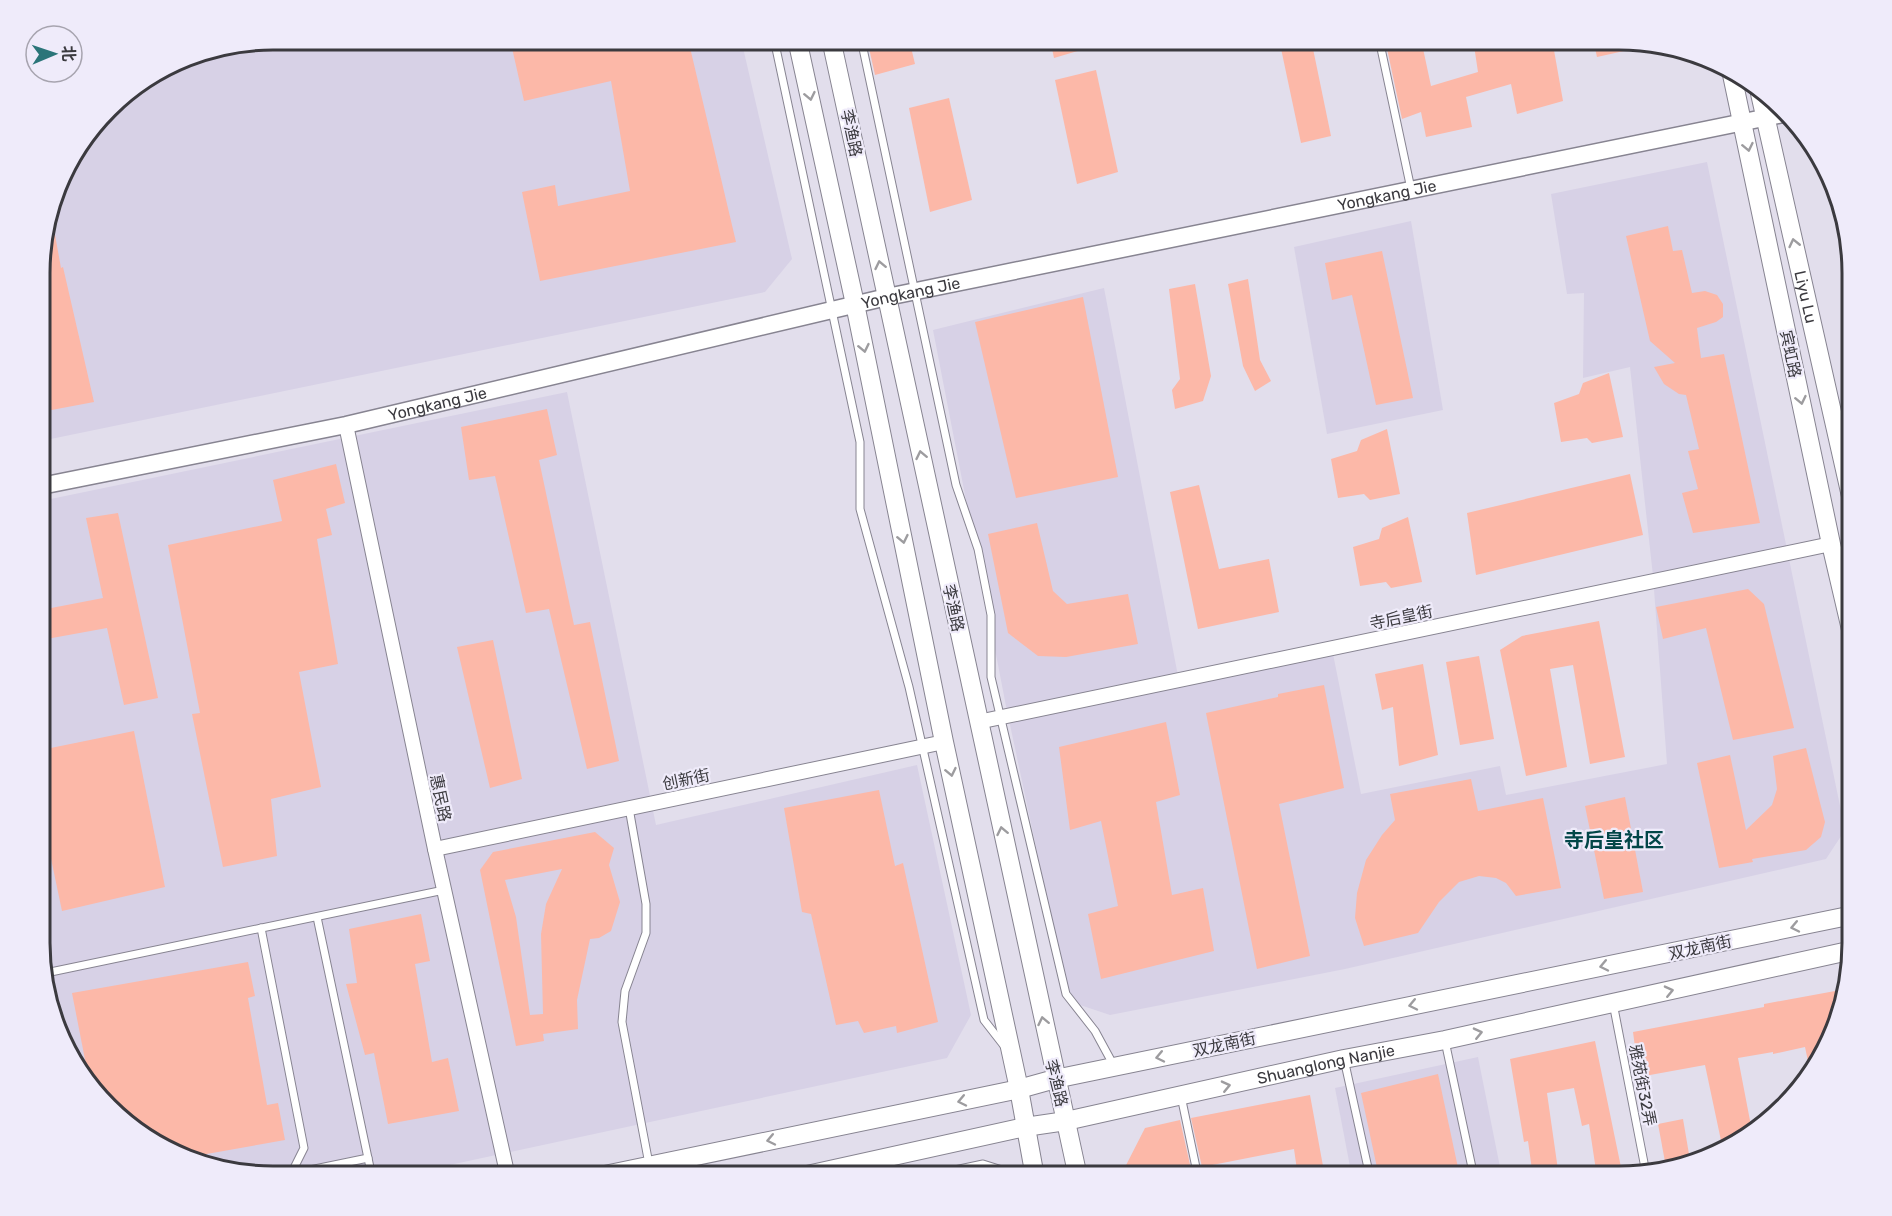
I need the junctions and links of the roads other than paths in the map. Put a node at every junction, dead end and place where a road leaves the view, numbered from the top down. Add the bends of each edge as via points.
1 (776, 50) edge
2 (799, 50) edge
3 (833, 50) edge
4 (863, 50) edge
5 (1381, 50) edge
6 (1733, 81) edge
7 (1774, 116) edge
8 (1743, 123) junction
9 (1412, 190) junction
10 (915, 291) junction
11 (887, 297) junction
12 (855, 304) junction
13 (831, 310) junction
14 (346, 424) junction
15 (1842, 456) edge
16 (50, 484) edge
17 (1831, 544) junction
18 (1842, 593) edge
19 (1000, 718) junction
20 (978, 722) junction
21 (944, 742) junction
22 (923, 747) junction
23 (629, 808) junction
24 (435, 849) junction
25 (444, 890) junction
26 (317, 916) junction
27 (1842, 917) edge
28 (261, 928) junction
29 (1842, 952) edge
30 (51, 972) edge
31 (1613, 1003) junction
32 (1445, 1041) junction
33 (1012, 1056) junction
34 (1344, 1059) junction
35 (1114, 1066) junction
36 (1055, 1078) junction
37 (1019, 1089) junction
38 (1181, 1096) junction
39 (1066, 1122) junction
40 (1025, 1127) junction
41 (368, 1158) junction
42 (1644, 1165) edge
43 (295, 1166) edge
44 (330, 1166) edge
45 (370, 1166) edge
46 (506, 1166) edge
47 (649, 1166) joint
48 (848, 1166) edge
49 (974, 1166) edge
50 (989, 1166) edge
51 (1033, 1166) edge
52 (1076, 1166) edge
53 (1196, 1166) edge
54 (1368, 1166) edge
55 (1472, 1166) edge

1 - 13 lane
2 -> 12 main road, 李渔路
11 -> 3 main road, 李渔路
4 - 10 lane
5 - 9 lane
6 - 8 main road, 宾虹路
7 - 8 street, Yongkang Jie
15 -> 7 main road, Liyu Lu
8 - 9 street, Yongkang Jie
8 -> 17 main road, 宾虹路
9 - 10 street, Yongkang Jie
10 - 11 street, Yongkang Jie
10 - 19 lane via 956,485 978,549 989,604 991,677
11 - 12 street, Yongkang Jie
20 -> 11 main road, 李渔路
12 - 13 street, Yongkang Jie
12 -> 21 main road, 李渔路
13 - 14 street, Yongkang Jie
13 - 22 lane via 860,442 860,509
14 - 16 street, Yongkang Jie
14 - 24 street, 惠民路
17 - 18 main road, 宾虹路
17 - 19 street, 寺后皇街
19 - 20 street, 寺后皇街
19 - 35 lane via 1066,994 1095,1031
36 -> 20 main road, 李渔路
21 - 22 street, 创新街
21 -> 33 main road, 李渔路
22 - 23 street, 创新街
22 - 33 lane via 984,1020
23 - 24 street, 创新街
23 - 47 lane via 646,904 646,933 625,991 622,1022
24 - 25 street, 惠民路
25 - 26 lane
25 - 46 street, 惠民路
26 - 28 lane
26 - 41 lane
27 -> 35 main road, 双龙南街
28 - 30 lane
28 - 43 lane via 304,1148
31 -> 29 main road, Shuanglong Nanjie
32 -> 31 main road, Shuanglong Nanjie
31 - 42 lane, 雅苑街32弄
32 - 34 main road, Shuanglong Nanjie
32 - 55 lane
33 - 37 main road, 李渔路
38 -> 34 main road, Shuanglong Nanjie
34 - 54 lane
35 - 36 main road, 双龙南街
36 - 37 main road, 双龙南街
36 - 39 main road, 李渔路
37 - 40 main road, 李渔路
37 -> 47 main road, 双龙南街
38 - 39 main road, Shuanglong Nanjie
38 - 53 lane
39 - 40 main road, Shuanglong Nanjie
39 - 52 main road, 李渔路
40 - 48 main road, Shuanglong Nanjie
40 - 51 main road, 李渔路
41 - 44 lane
41 - 45 lane
49 - 50 lane

